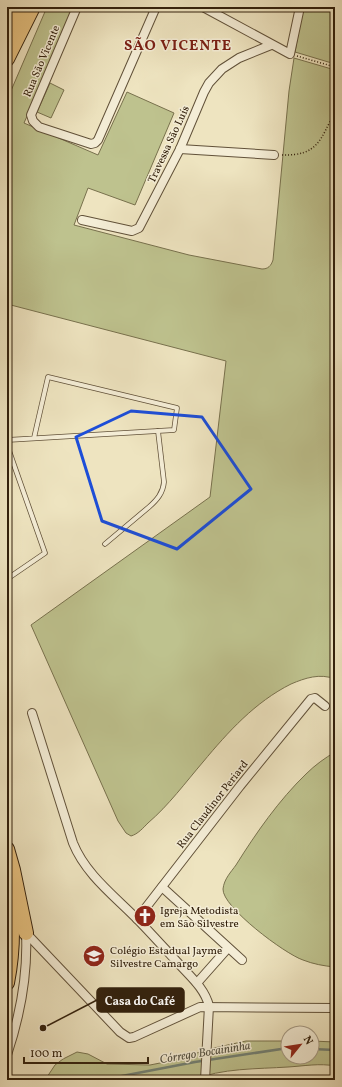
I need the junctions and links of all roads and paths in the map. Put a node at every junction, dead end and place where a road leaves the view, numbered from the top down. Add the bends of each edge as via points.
1 (18, 7) edge
2 (33, 7) edge
3 (77, 7) edge
4 (156, 7) edge
5 (203, 7) edge
6 (300, 7) edge
7 (7, 32) edge
8 (271, 45) junction
9 (290, 54) junction
10 (7, 59) edge
11 (335, 67) edge
12 (335, 112) edge
13 (180, 149) junction
14 (274, 155) joint
15 (82, 220) dead end
16 (158, 431) junction
17 (34, 438) junction
18 (7, 440) edge
19 (7, 445) edge
20 (105, 544) dead end
21 (7, 579) edge
22 (325, 706) dead end
23 (32, 713) dead end
24 (7, 848) edge
25 (7, 872) edge
26 (162, 887) junction
27 (137, 919) junction
28 (26, 933) junction
29 (228, 948) junction
30 (242, 960) dead end
31 (7, 983) edge
32 (198, 985) junction
33 (209, 1006) junction
34 (223, 1007) junction
35 (335, 1008) edge
36 (7, 1055) edge
37 (205, 1077) edge

1 - 7 highway
2 - 10 highway
3 - 4 street, Rua São Vicente via 31,114 35,124 91,144 98,140
5 - 8 street
6 - 9 street
8 - 9 street
8 - 13 street, Travessa São Luís via 239,58 215,76 204,92
9 - 11 path
12 - 14 path via 322,138 311,150
13 - 14 street
13 - 15 street, Travessa São Luís via 138,229 132,232
16 - 17 lane
16 - 17 lane via 174,430 176,408 48,377
16 - 20 lane via 164,482 162,490 149,507
17 - 18 lane
19 - 21 lane via 44,553
22 - 26 street, Rua Claudinor Periard via 313,698 306,704
23 - 27 street via 76,851 99,881
24 - 28 highway
25 - 31 highway via 11,926
26 - 27 street, Rua Claudinor Periard
26 - 29 street
27 - 32 street
28 - 33 street via 120,1032 129,1038 194,1008
28 - 36 street via 20,1012
29 - 30 street
29 - 32 street
32 - 33 street
32 - 34 street
33 - 34 street
33 - 37 street
34 - 35 street

